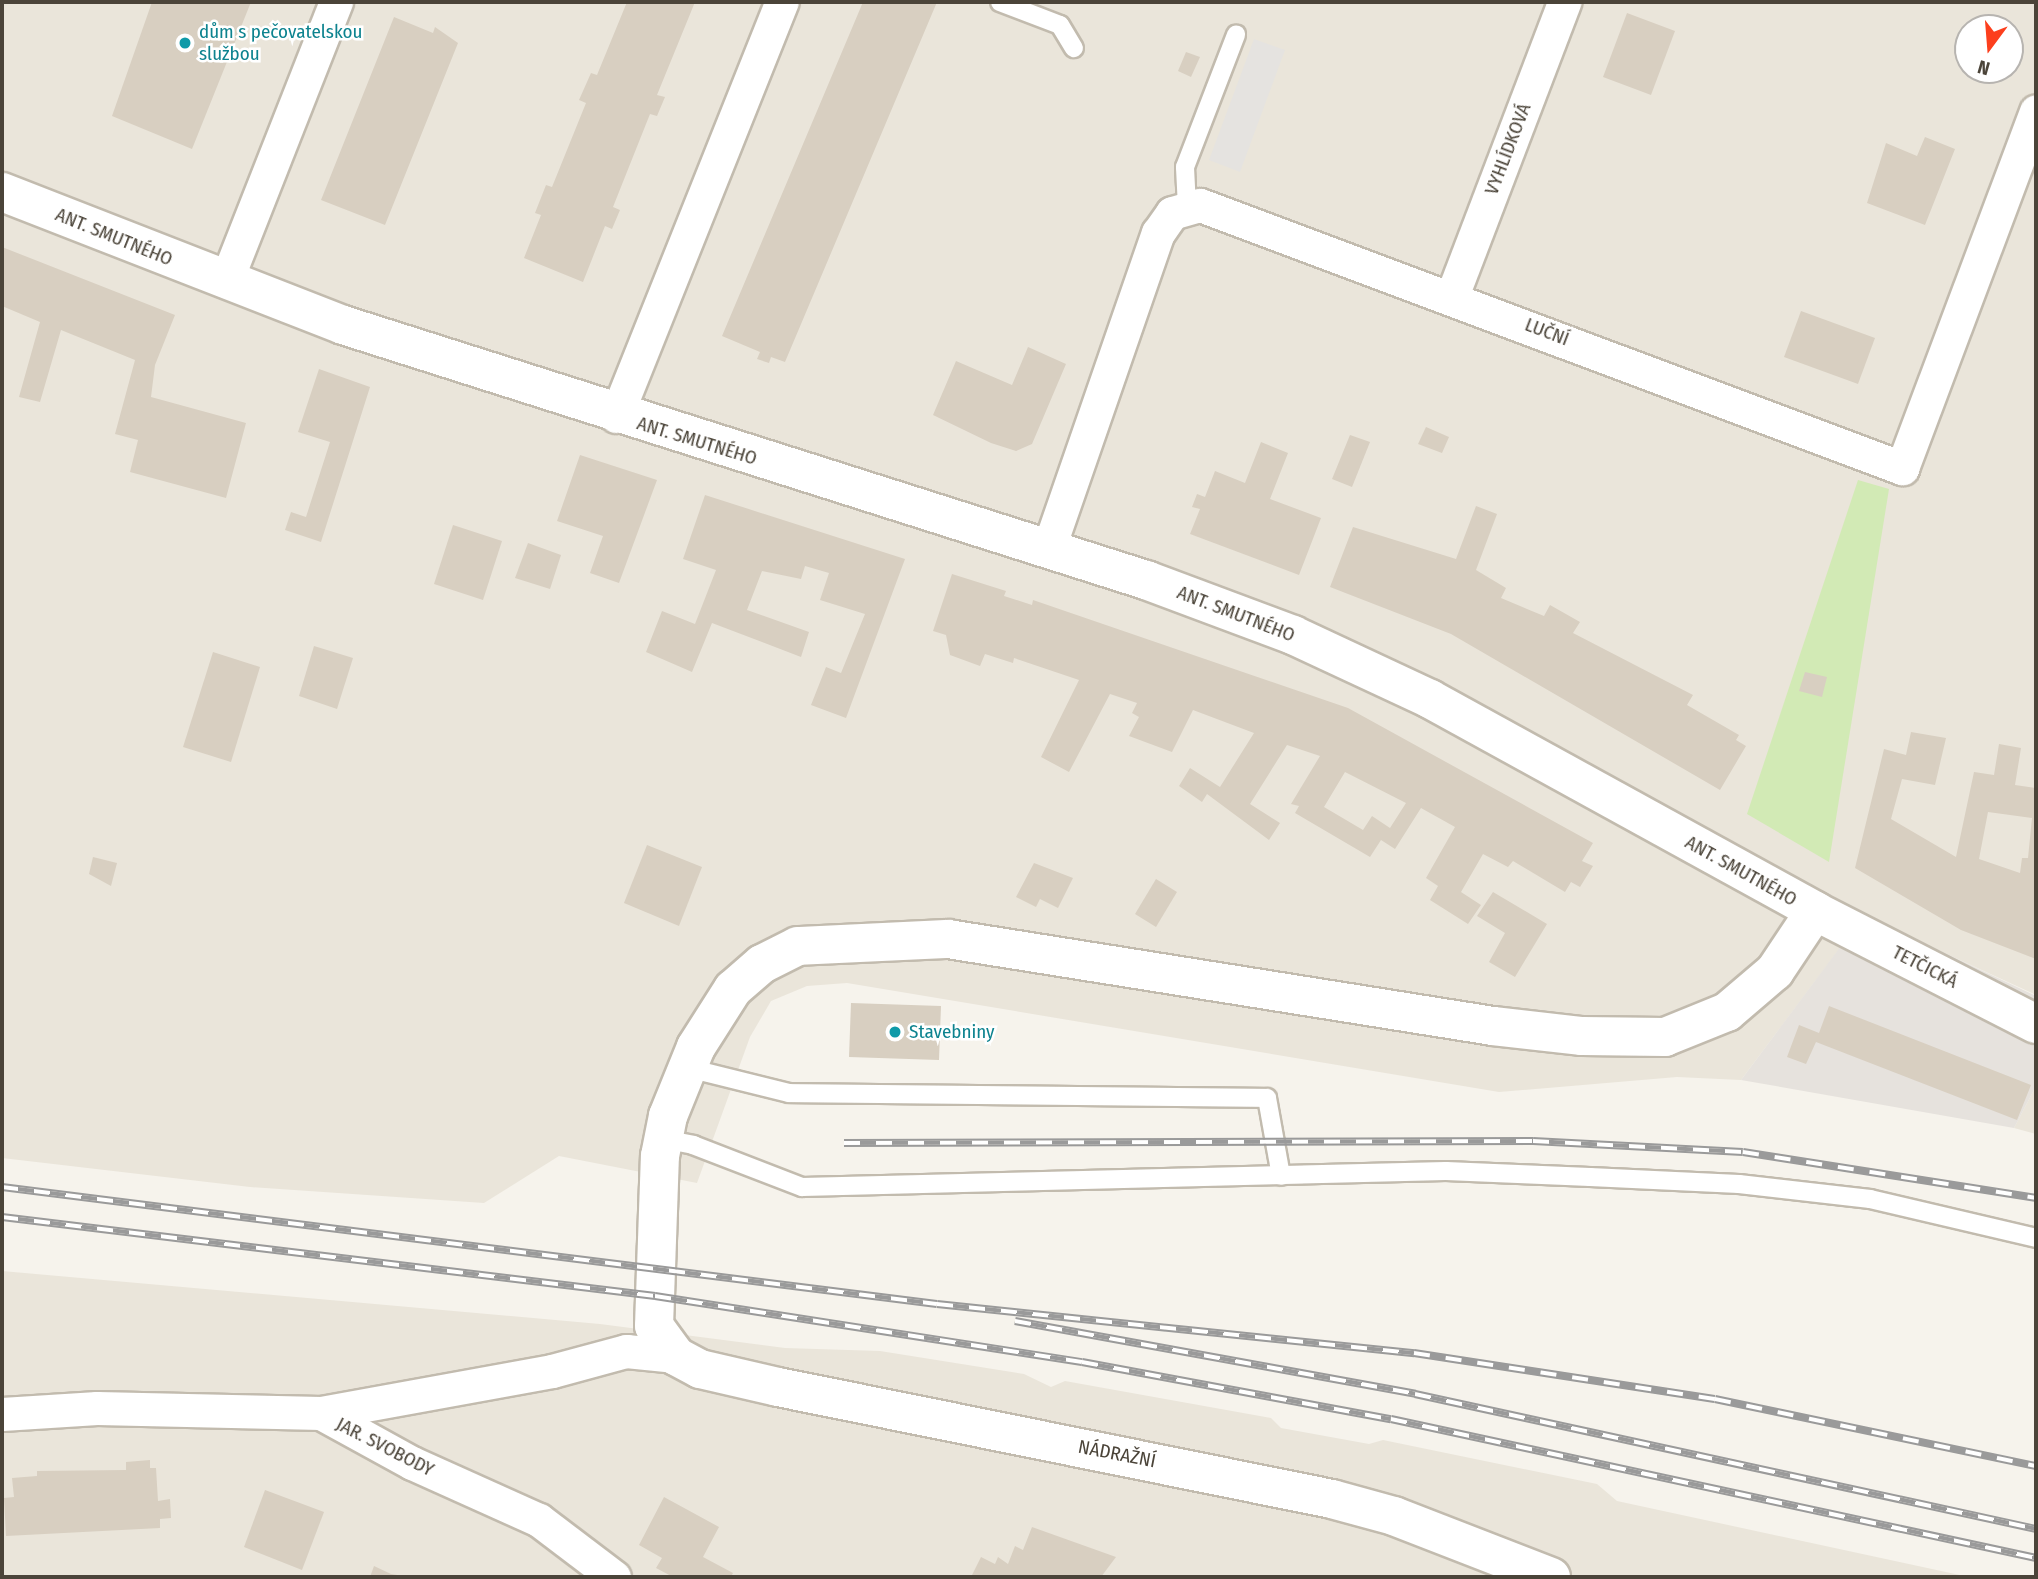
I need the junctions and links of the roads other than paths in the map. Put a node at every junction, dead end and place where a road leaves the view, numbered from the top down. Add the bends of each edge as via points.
1 (336, 2) edge
2 (782, 2) edge
3 (1000, 2) edge
4 (1564, 2) edge
5 (1236, 35) dead end
6 (1074, 48) dead end
7 (2036, 111) edge
8 (2, 192) edge
9 (1187, 207) junction
10 (226, 281) junction
11 (1452, 296) junction
12 (616, 416) junction
13 (1048, 550) junction
14 (1815, 911) junction
15 (2036, 1024) edge
16 (688, 1068) junction
17 (663, 1139) junction
18 (1281, 1176) junction
19 (2036, 1238) edge
20 (676, 1356) junction
21 (321, 1413) junction
22 (2, 1414) edge
23 (614, 1577) edge
24 (1551, 1577) edge

1 - 10 street
2 - 12 street, ANT. SMUTNÉHO
3 - 6 lane via 1060,25
4 - 11 street, VYHLÍDKOVÁ
5 - 9 lane via 1189,154
7 - 11 street, LUČNÍ via 1902,468
8 - 10 street, ANT. SMUTNÉHO
9 - 11 street, LUČNÍ via 1213,207
9 - 13 street via 1172,213 1158,233
10 - 12 street, ANT. SMUTNÉHO
12 - 13 street, ANT. SMUTNÉHO
13 - 14 street, ANT. SMUTNÉHO via 1306,640 1430,699
14 - 15 street, TETČICKÁ
14 - 16 street via 1775,971 1727,1012 1665,1037 1582,1036 1493,1026 948,939 798,946 762,964 733,989
16 - 17 street
16 - 18 lane via 789,1093 1267,1098
17 - 18 lane via 693,1144 802,1187
17 - 20 street via 654,1326
18 - 19 lane via 1446,1171 1739,1184 1870,1199
20 - 21 street via 626,1351 552,1371
20 - 24 street, NÁDRAŽNÍ via 700,1368 778,1387 1332,1499 1394,1516
21 - 22 street, JAR. SVOBODY via 97,1408
21 - 23 street, JAR. SVOBODY via 412,1463 539,1520

